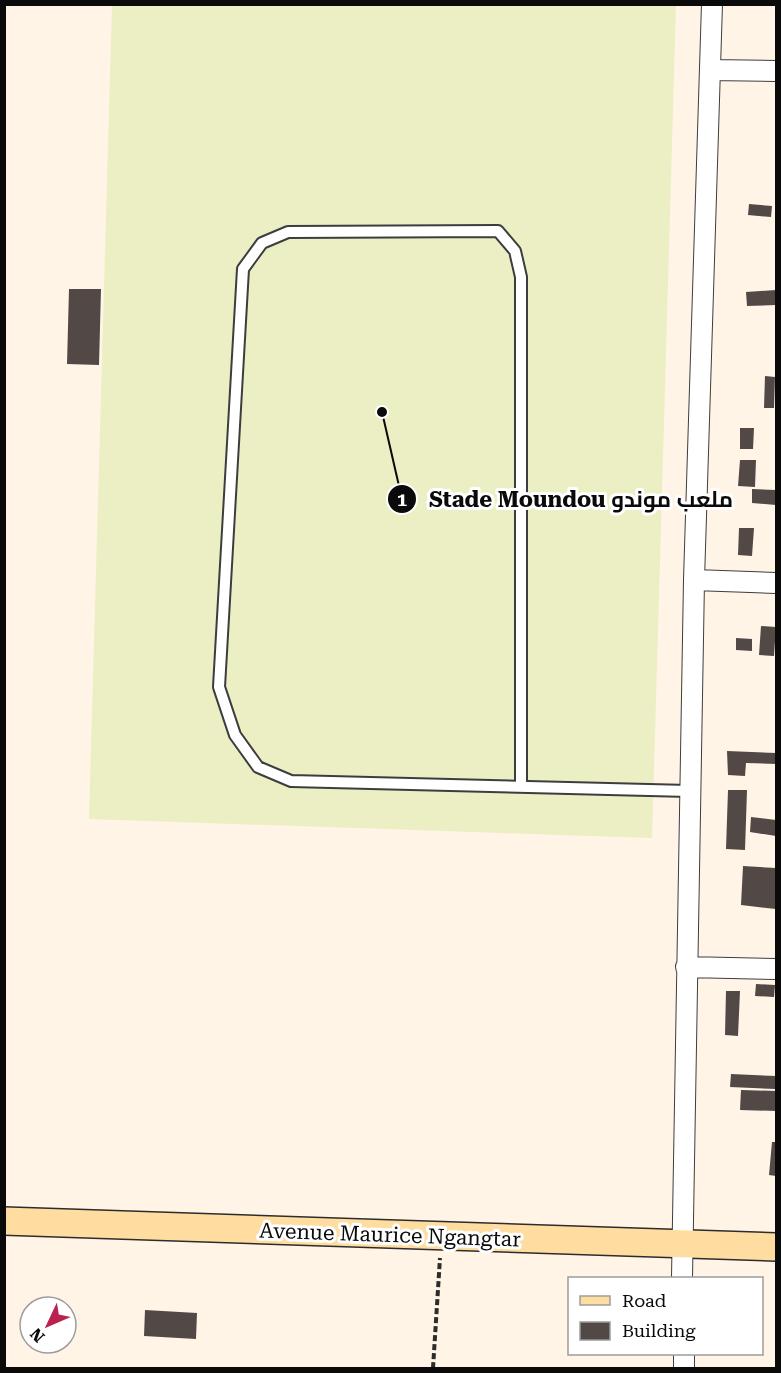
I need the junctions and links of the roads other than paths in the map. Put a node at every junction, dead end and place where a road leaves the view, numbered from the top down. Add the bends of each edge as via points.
1 (712, 4) edge
2 (710, 70) junction
3 (777, 71) edge
4 (694, 580) junction
5 (777, 583) edge
6 (521, 785) junction
7 (689, 791) junction
8 (686, 967) junction
9 (777, 969) edge
10 (4, 1221) edge
11 (681, 1245) junction
12 (777, 1247) edge
13 (682, 1277) edge

1 - 2 street
2 - 3 street
2 - 4 street
4 - 5 street
4 - 7 street
6 - 6 lane via 521,277 515,251 498,231 288,232 262,243 243,268 219,675 219,687 235,735 258,767 291,781
6 - 7 lane
7 - 8 street
8 - 9 street
8 - 11 street
10 - 11 street, Avenue Maurice Ngangtar
11 - 12 street, Avenue Maurice Ngangtar
11 - 13 street

